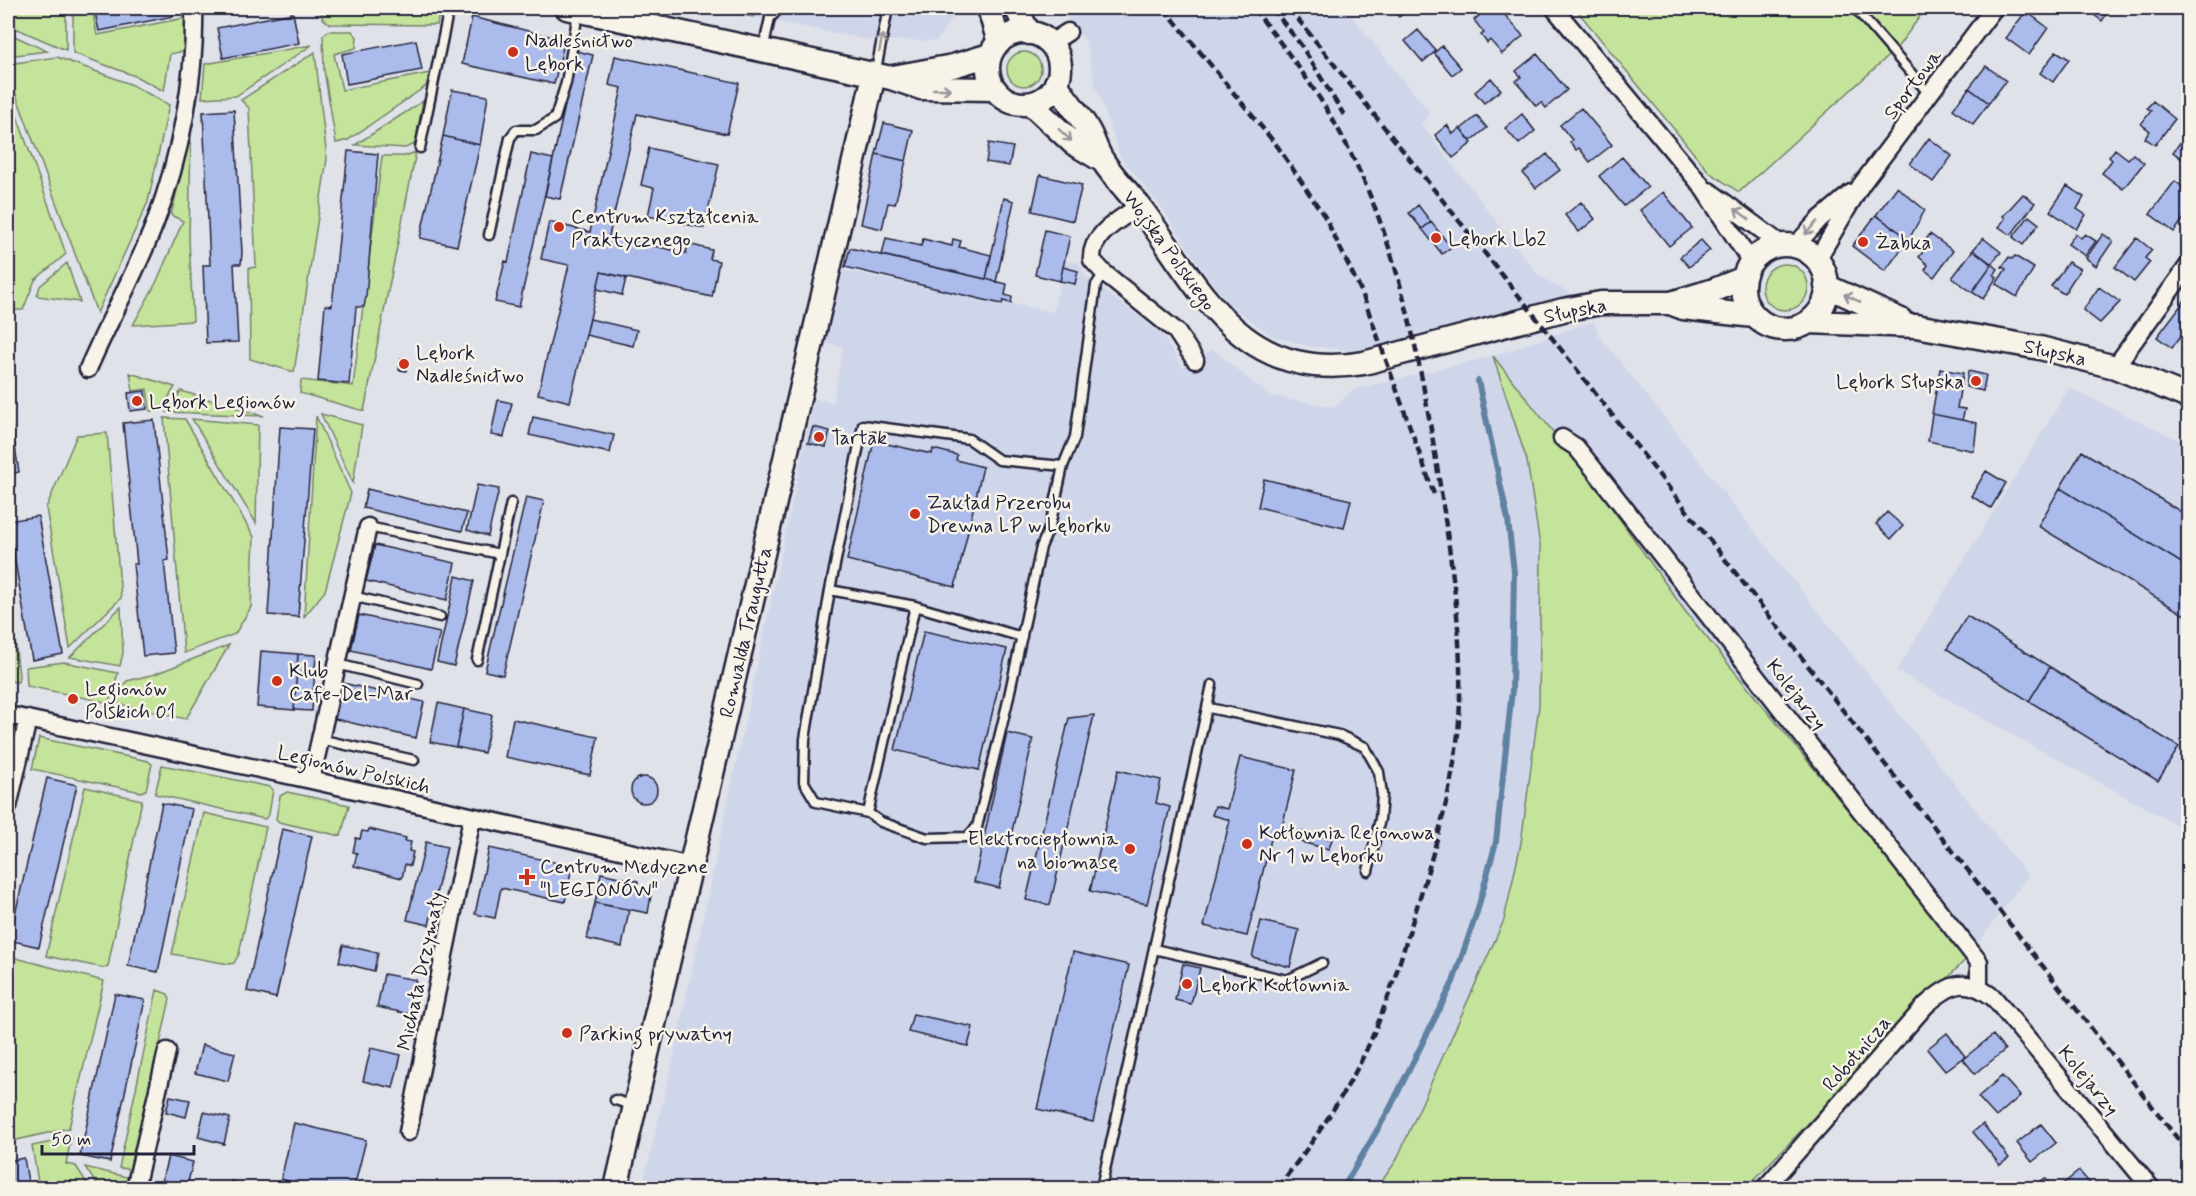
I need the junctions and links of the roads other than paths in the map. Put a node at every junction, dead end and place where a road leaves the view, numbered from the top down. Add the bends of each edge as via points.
1 (194, 8) edge
2 (449, 8) edge
3 (780, 8) edge
4 (874, 8) edge
5 (988, 8) edge
6 (1016, 8) edge
7 (1554, 8) edge
8 (1855, 8) edge
9 (1994, 8) edge
10 (573, 9) edge
11 (887, 9) edge
12 (1029, 33) junction
13 (994, 49) junction
14 (763, 51) junction
15 (883, 76) junction
16 (1056, 83) junction
17 (994, 89) junction
18 (1930, 95) junction
19 (1031, 104) junction
20 (420, 148) dead end
21 (1103, 161) junction
22 (1701, 185) junction
23 (1862, 185) junction
24 (1139, 206) junction
25 (489, 235) dead end
26 (1788, 246) junction
27 (1817, 260) junction
28 (2188, 266) edge
29 (1747, 270) junction
30 (1104, 273) junction
31 (1826, 286) junction
32 (1670, 303) junction
33 (1754, 316) junction
34 (1808, 322) junction
35 (1916, 326) junction
36 (1482, 333) joint
37 (1195, 360) dead end
38 (2115, 366) junction
39 (88, 369) dead end
40 (2188, 397) edge
41 (1562, 438) dead end
42 (1064, 466) junction
43 (511, 503) dead end
44 (368, 527) joint
45 (500, 554) junction
46 (830, 590) junction
47 (352, 596) junction
48 (915, 606) junction
49 (440, 617) dead end
50 (1022, 636) junction
51 (477, 660) dead end
52 (337, 664) junction
53 (418, 684) dead end
54 (1212, 685) dead end
55 (1209, 708) junction
56 (8, 715) edge
57 (28, 719) junction
58 (319, 739) junction
59 (414, 760) dead end
60 (311, 780) junction
61 (8, 807) edge
62 (868, 813) junction
63 (472, 818) junction
64 (691, 867) junction
65 (1368, 871) dead end
66 (1154, 949) junction
67 (1322, 963) dead end
68 (1979, 986) junction
69 (167, 1051) dead end
70 (408, 1132) dead end
71 (135, 1188) edge
72 (616, 1188) edge
73 (1101, 1188) edge
74 (1765, 1188) edge
75 (2151, 1188) edge

1 - 39 street via 195,49 168,186
2 - 20 lane
3 - 14 lane via 770,18
4 - 11 lane
5 - 13 street
6 - 12 street
7 - 22 street
8 - 18 lane
9 - 18 street, Sportowa
10 - 14 street via 640,20
10 - 25 lane via 566,83 555,118 536,130 516,130 510,138
15 -> 11 lane
12 - 13 street via 1007,36
12 - 16 street via 1059,38
13 - 15 street via 953,66
13 - 17 street via 989,78
14 - 15 street
15 -> 17 street via 921,88
15 - 64 street, Romualda Traugutta
16 - 19 street via 1050,93
16 - 21 street, Wojska Polskiego via 1088,129
17 - 19 street via 1010,101
18 - 23 street, Sportowa
19 -> 21 street, Wojska Polskiego via 1073,143
21 - 24 street, Wojska Polskiego
26 -> 22 street
22 - 29 street
23 -> 26 street, Sportowa
23 - 27 street, Sportowa
24 - 30 street via 1099,237 1092,248 1092,260
24 - 36 street, Wojska Polskiego via 1203,299 1239,334 1264,350 1306,363 1350,366
26 - 27 street
26 - 29 street via 1769,248
27 - 31 street
28 - 38 street
29 - 32 street, Słupska via 1714,290
29 - 33 street via 1743,292
30 - 37 street via 1176,331
30 - 42 lane via 1096,285 1075,437
31 - 34 street via 1819,312
35 -> 31 street, Słupska
32 - 33 street, Słupska
32 - 36 street, Słupska via 1639,301 1583,306
33 - 34 street via 1786,329
34 - 35 street, Słupska
35 - 38 street, Słupska
38 - 40 street, Słupska
41 - 68 street, Kolejarzy via 1576,447 1597,473 1979,962
42 - 46 lane via 999,460 969,439 863,425
42 - 50 lane
43 - 45 lane
44 - 45 lane
44 - 47 street
45 - 51 lane
46 - 48 lane
46 - 62 lane via 805,739 804,782 816,802
47 - 49 lane
47 - 52 street
48 - 50 lane
48 - 62 lane
50 - 62 lane via 977,827 966,837 927,838 880,822
52 - 53 lane
52 - 58 street
54 - 55 lane
55 - 65 lane via 1339,735 1365,747 1379,772 1382,795
55 - 66 lane
56 - 57 street, Legionów Polskich
57 - 60 street, Legionów Polskich
57 - 61 street
58 - 59 lane
58 - 60 street
60 - 63 street, Legionów Polskich
63 - 64 street, Legionów Polskich
63 - 70 street, Michała Drzymały
64 - 72 street, Romualda Traugutta via 625,1103
66 - 67 lane via 1287,980
66 - 73 lane
68 - 74 street, Robotnicza via 1951,986 1926,1005
68 - 75 street, Kolejarzy via 1994,998
69 - 71 street

